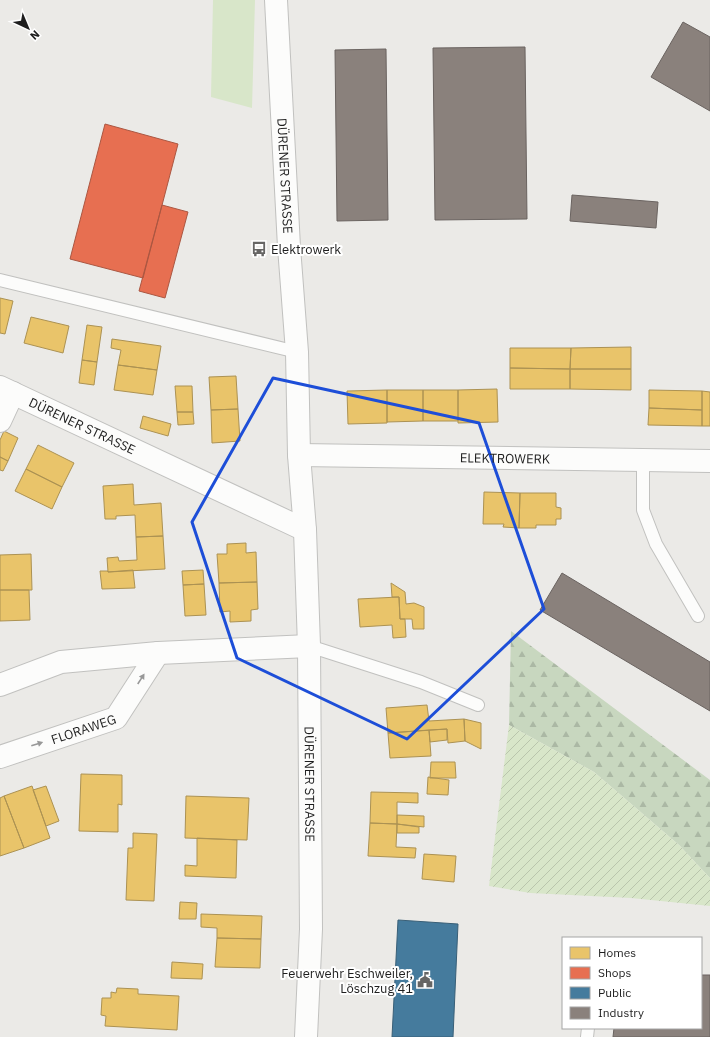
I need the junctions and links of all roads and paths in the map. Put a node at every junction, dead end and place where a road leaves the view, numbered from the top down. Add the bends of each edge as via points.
1 (281, 0) edge
2 (0, 280) edge
3 (297, 352) junction
4 (6, 390) edge
5 (0, 421) edge
6 (299, 455) junction
7 (643, 460) junction
8 (710, 461) edge
9 (305, 530) junction
10 (698, 616) dead end
11 (309, 646) junction
12 (158, 653) junction
13 (0, 685) edge
14 (478, 704) dead end
15 (0, 757) edge
16 (306, 1037) edge

1 - 3 street, DÜRENER STRASSE via 289,247
2 - 3 lane
3 - 6 street, DÜRENER STRASSE
4 - 5 street, DÜRENER STRASSE
4 - 9 street, DÜRENER STRASSE
6 - 7 street, ELEKTROWERK
6 - 9 street, DÜRENER STRASSE
7 - 8 street, ELEKTROWERK
7 - 10 lane via 644,510 656,544
9 - 11 street, DÜRENER STRASSE
11 - 12 street
11 - 14 lane via 421,682
11 - 16 street, DÜRENER STRASSE via 311,929
12 - 13 street via 61,662
15 -> 12 street, FLORAWEG via 116,718

